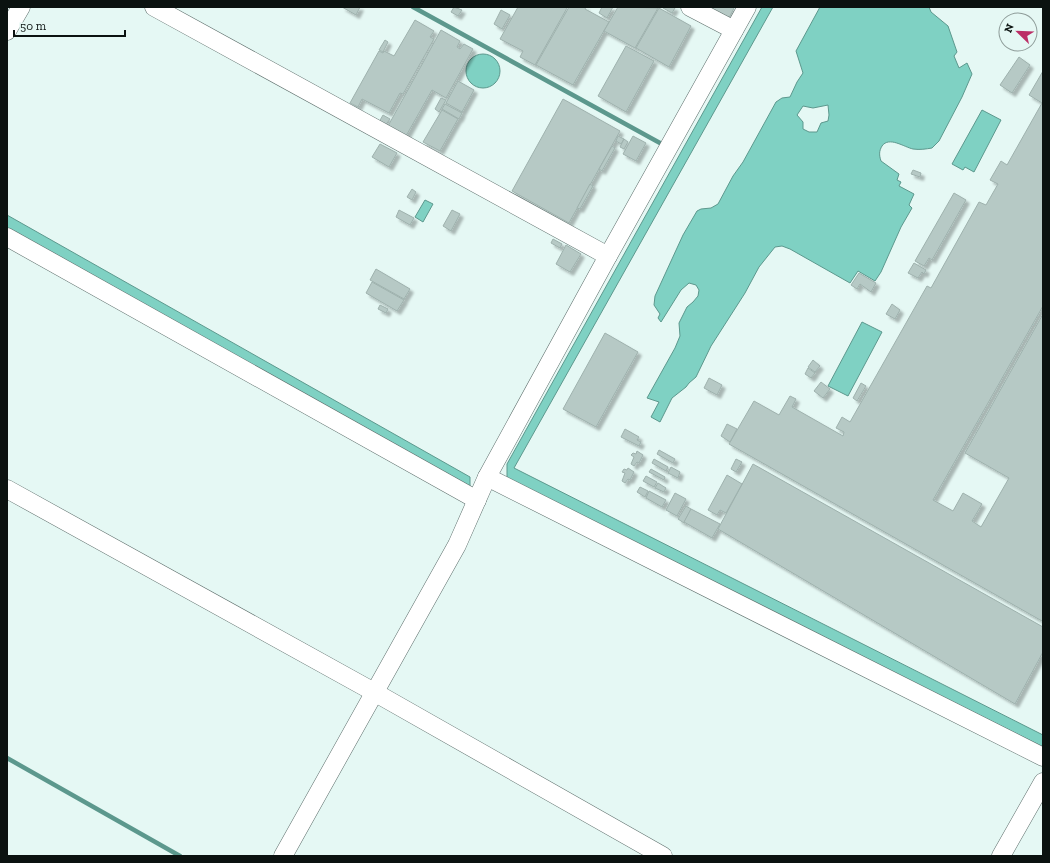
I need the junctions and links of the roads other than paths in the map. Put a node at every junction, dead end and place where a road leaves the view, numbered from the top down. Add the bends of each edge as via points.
1 (20, 7) edge
2 (154, 7) edge
3 (690, 7) edge
4 (747, 7) edge
5 (734, 30) junction
6 (7, 31) edge
7 (7, 237) edge
8 (608, 256) junction
9 (486, 477) junction
10 (7, 489) edge
11 (476, 500) junction
12 (374, 692) junction
13 (1043, 757) edge
14 (1043, 782) edge
15 (283, 856) edge
16 (663, 856) edge
17 (1001, 856) edge

1 - 6 street
2 - 8 street
3 - 5 street
4 - 5 street
5 - 8 street
7 - 11 street
8 - 9 street
9 - 11 street
9 - 13 street
10 - 12 street
11 - 12 street via 457,545
12 - 15 street
12 - 16 street
14 - 17 street

